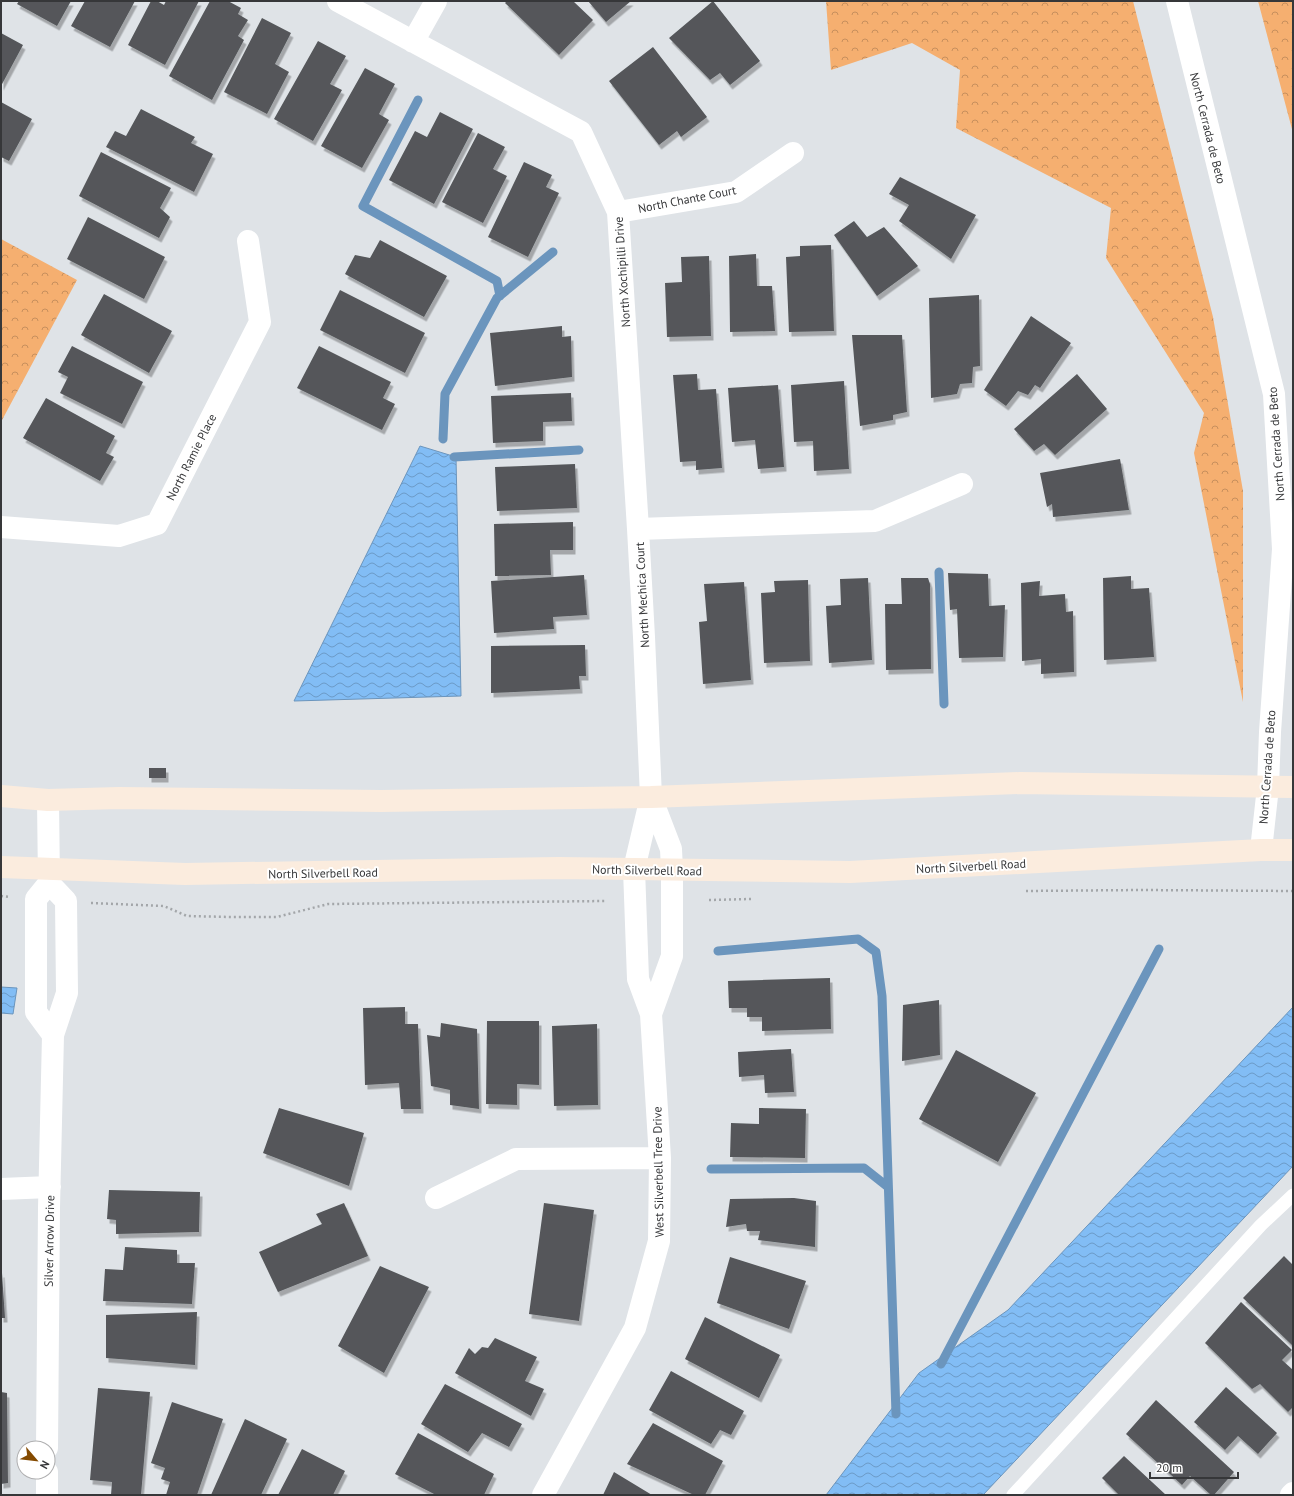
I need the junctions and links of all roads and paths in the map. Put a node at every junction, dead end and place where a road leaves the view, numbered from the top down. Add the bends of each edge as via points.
1 (338, 1) edge
2 (436, 1) edge
3 (1177, 1) edge
4 (413, 42) junction
5 (793, 153) dead end
6 (618, 212) junction
7 (248, 241) dead end
8 (962, 484) dead end
9 (1, 527) edge
10 (638, 529) junction
11 (1268, 787) junction
12 (1293, 787) edge
13 (1, 796) edge
14 (651, 797) junction
15 (48, 800) junction
16 (1261, 850) junction
17 (1293, 850) edge
18 (1, 867) edge
19 (634, 870) junction
20 (672, 870) junction
21 (50, 876) junction
22 (1024, 891) dead end
23 (1293, 891) edge
24 (1, 896) edge
25 (12, 897) dead end
26 (757, 899) dead end
27 (709, 900) dead end
28 (605, 901) dead end
29 (104, 904) dead end
30 (651, 1014) junction
31 (53, 1035) junction
32 (660, 1158) junction
33 (50, 1187) junction
34 (1, 1189) edge
35 (1293, 1195) edge
36 (436, 1198) dead end
37 (47, 1440) edge
38 (47, 1480) edge
39 (46, 1495) edge
40 (543, 1495) edge
41 (1013, 1495) edge

1 - 4 street, North Xochipilli Drive
2 - 4 street
3 - 11 street, North Cerrada de Beto via 1274,394 1283,549
4 - 6 street, North Xochipilli Drive via 581,132
5 - 6 street, North Chante Court via 736,192
6 - 10 street, North Xochipilli Drive
7 - 9 street, North Ramie Place via 260,322 157,524 119,536
8 - 10 street, North Mechica Court via 875,521
10 - 14 street, North Mechica Court
11 - 12 main road
11 - 14 main road via 1007,783
11 - 16 street, North Cerrada de Beto
13 - 15 main road
14 - 15 main road via 381,801 119,798
14 - 19 street
14 - 20 street, North Mechica Court via 671,849
15 - 21 street
16 - 17 main road, North Silverbell Road
16 - 20 main road, North Silverbell Road via 850,872
18 - 21 main road, North Silverbell Road
19 - 20 main road, North Silverbell Road
19 - 21 main road, North Silverbell Road via 559,868
19 - 30 street, West Silverbell Tree Drive via 638,979
20 - 30 street, West Silverbell Tree Drive via 672,956
21 - 31 street, Silver Arrow Drive via 66,901 67,992
21 - 31 street via 36,899 36,1012
22 - 23 path
24 - 25 path
26 - 27 path
28 - 29 path via 328,904 277,917 231,918 187,916 164,906
30 - 32 street, West Silverbell Tree Drive
31 - 33 street, Silver Arrow Drive
32 - 36 street via 516,1159
32 - 40 street, West Silverbell Tree Drive via 659,1241 635,1328
33 - 34 street
33 - 37 street, Silver Arrow Drive
35 - 41 lane via 1261,1225
38 - 39 street

